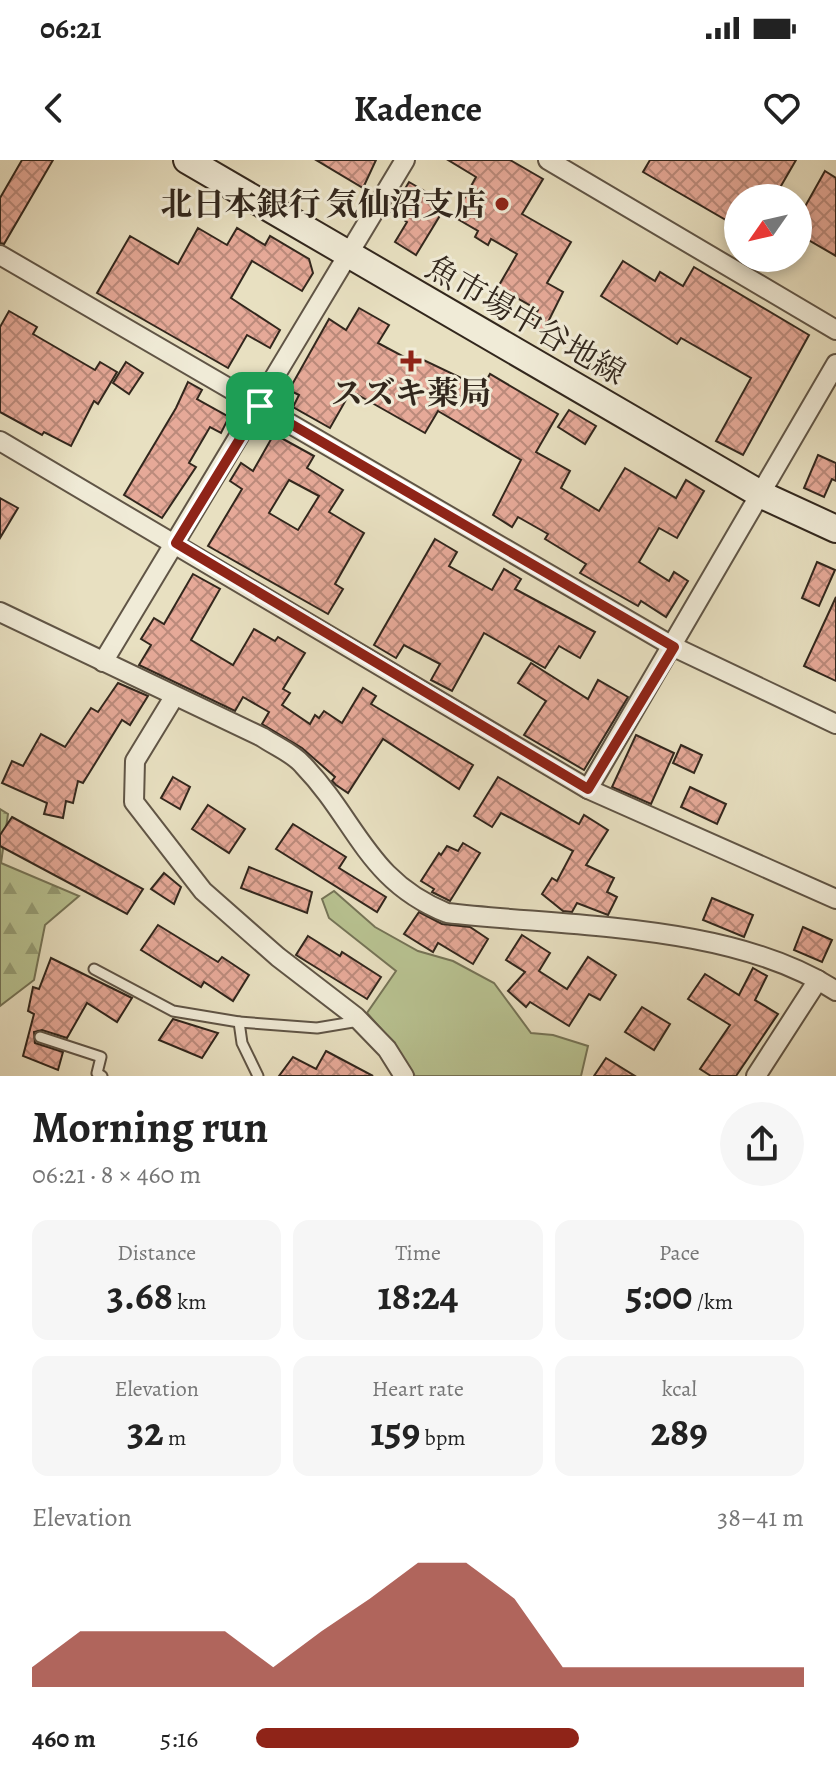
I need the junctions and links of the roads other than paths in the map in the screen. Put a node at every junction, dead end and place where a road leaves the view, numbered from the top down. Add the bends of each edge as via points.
1 (187, 160) edge
2 (405, 160) edge
3 (548, 160) edge
4 (572, 166) edge
5 (0, 255) edge
6 (347, 255) junction
7 (836, 330) edge
8 (836, 364) edge
9 (260, 406) junction
10 (0, 441) edge
11 (762, 495) junction
12 (836, 529) edge
13 (176, 543) junction
14 (1, 613) edge
15 (674, 647) junction
16 (103, 662) junction
17 (174, 697) junction
18 (836, 724) edge
19 (588, 789) junction
20 (836, 899) edge
21 (94, 969) dead end
22 (830, 984) edge
23 (360, 1021) junction
24 (239, 1022) junction
25 (40, 1037) dead end
26 (102, 1076) edge
27 (258, 1076) edge
28 (404, 1076) edge
29 (756, 1076) edge

1 - 6 street, 魚市場中谷地線
2 - 6 street
3 - 4 street
4 - 7 street
5 - 9 street
6 - 9 street
6 - 11 street, 魚市場中谷地線
8 - 11 street
9 - 13 street
9 - 15 street
10 - 13 street
11 - 12 street, 魚市場中谷地線
11 - 15 street
13 - 16 street
13 - 19 street
14 - 16 street
15 - 18 street
15 - 19 street
16 - 17 street
17 - 22 street via 262,737 301,762 385,875 418,902 447,913 659,934 748,950
17 - 23 street via 135,761 134,802 203,891
19 - 20 street
21 - 24 lane via 173,1011
22 - 29 street
23 - 24 lane via 317,1028
23 - 28 street
24 - 27 lane via 242,1043
25 - 26 lane via 101,1057 97,1073

